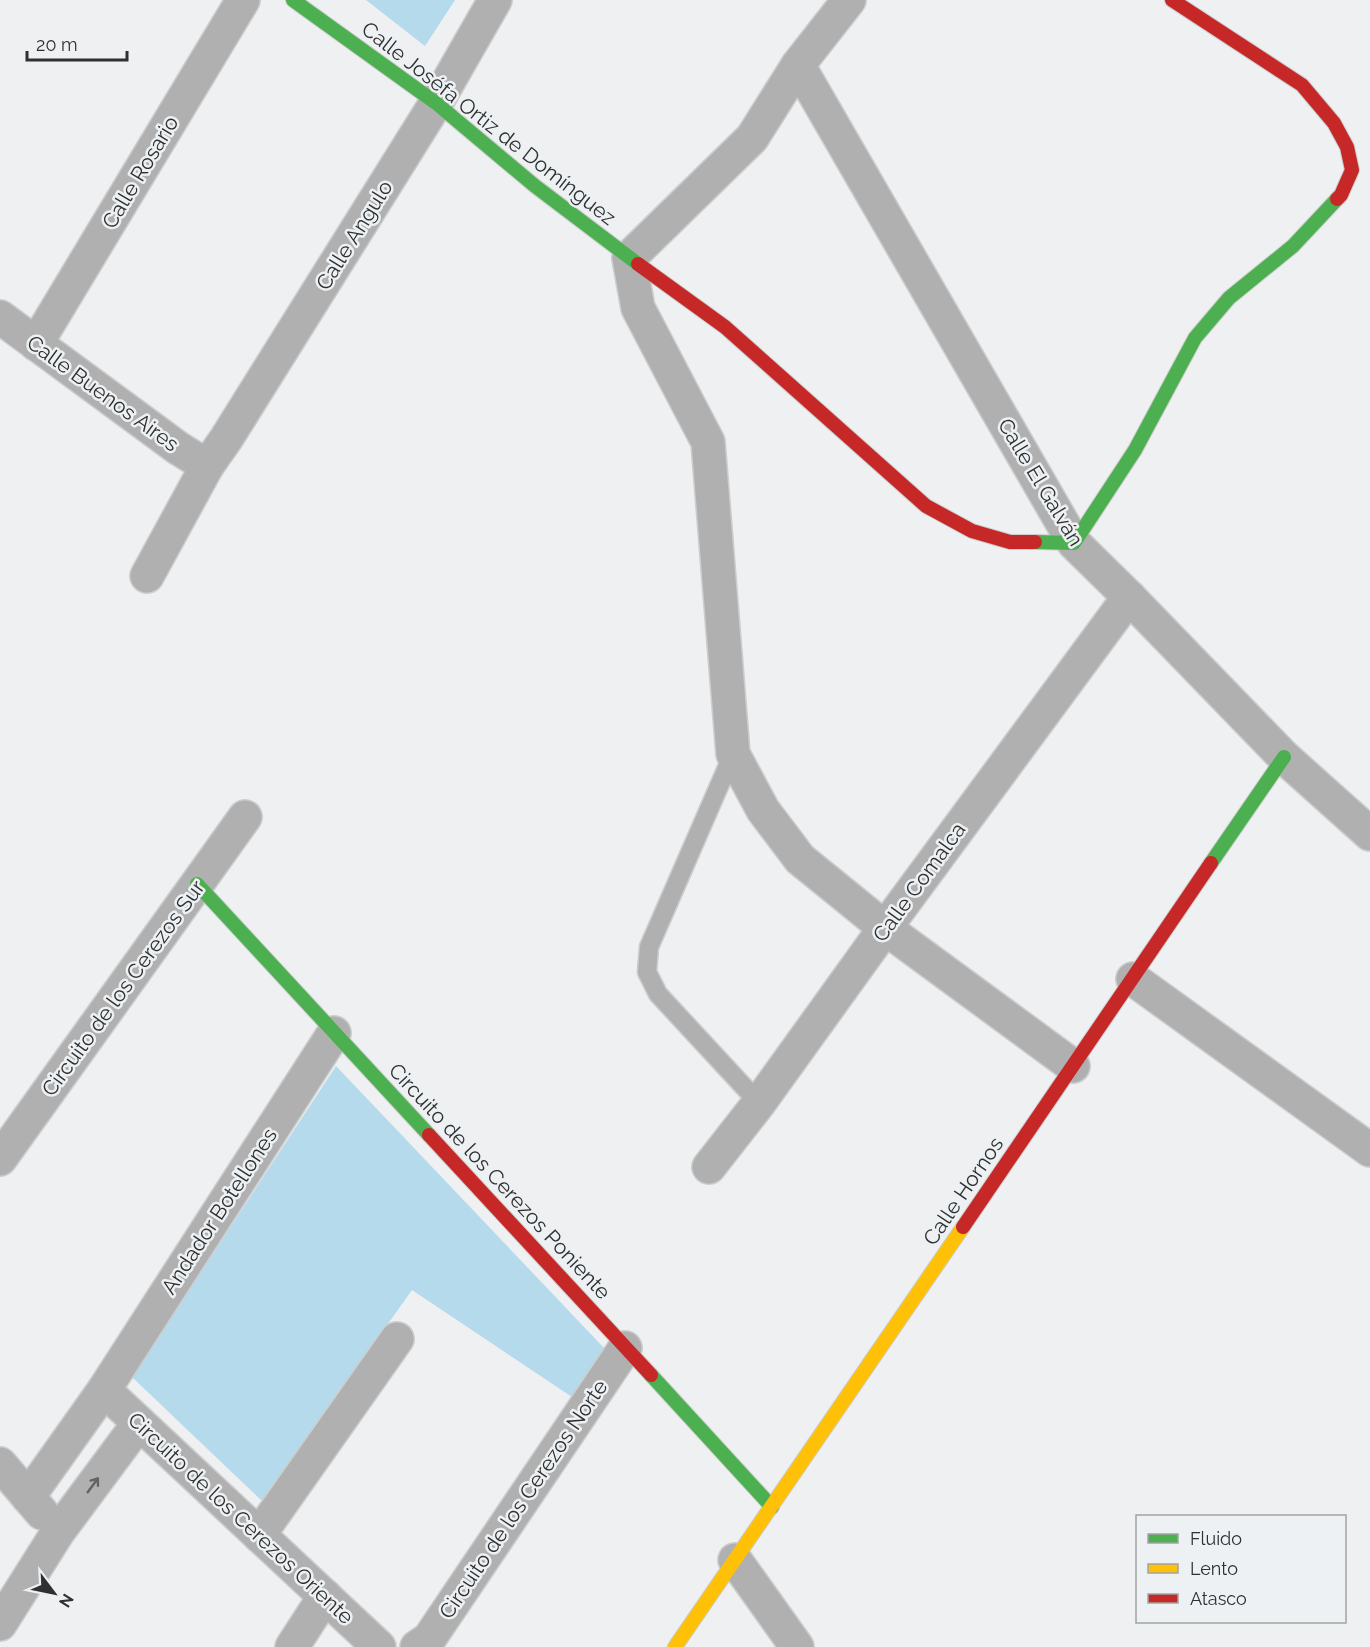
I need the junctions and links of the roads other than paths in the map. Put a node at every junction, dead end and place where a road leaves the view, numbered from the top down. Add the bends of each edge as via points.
1 (243, 0) edge
2 (293, 0) edge
3 (495, 0) edge
4 (849, 0) edge
5 (1172, 0) edge
6 (798, 65) junction
7 (436, 103) junction
8 (1370, 159) edge
9 (1352, 170) junction
10 (629, 258) junction
11 (0, 317) edge
12 (36, 344) junction
13 (207, 466) junction
14 (1074, 543) junction
15 (147, 576) dead end
16 (1129, 597) junction
17 (734, 754) junction
18 (1284, 757) junction
19 (245, 817) dead end
20 (1370, 834) edge
21 (197, 884) junction
22 (885, 928) junction
23 (1133, 979) junction
24 (334, 1033) junction
25 (1073, 1066) junction
26 (759, 1103) junction
27 (1370, 1150) edge
28 (0, 1159) edge
29 (709, 1167) dead end
30 (398, 1339) dead end
31 (625, 1348) junction
32 (104, 1390) junction
33 (139, 1423) junction
34 (0, 1464) edge
35 (28, 1497) junction
36 (772, 1507) junction
37 (58, 1532) junction
38 (259, 1535) junction
39 (735, 1560) junction
40 (325, 1596) junction
41 (0, 1624) edge
42 (292, 1647) edge
43 (379, 1647) edge
44 (417, 1647) edge
45 (675, 1647) edge
46 (797, 1647) edge

1 - 12 street, Calle Rosario
2 - 7 street, Calle Joséfa Ortiz de Domínguez
3 - 7 street, Calle Angulo
4 - 6 street
5 - 9 street via 1302,85 1334,123 1347,147
6 - 10 street via 752,138
6 - 14 street, Calle El Galván
7 - 10 street, Calle Joséfa Ortiz de Domínguez
7 - 13 street, Calle Angulo
8 - 9 lane
9 - 14 street via 1341,195 1293,246 1229,298 1195,338 1135,450
10 - 14 street, Calle Joséfa Ortiz de Domínguez via 725,327 926,506 972,531 1010,542
10 - 17 street via 638,308 708,442
11 - 12 street, Calle Buenos Aires
12 - 13 street, Calle Buenos Aires
13 - 15 street, Calle Angulo
14 - 16 street, Calle El Galván
16 - 18 street, Calle El Galván
16 - 22 street, Calle Comalca
17 - 22 street via 763,810 800,859
17 - 26 lane via 649,947 647,972 658,994
18 - 20 street, Calle El Galván
18 - 23 street, Calle Hornos
19 - 21 street, Circuito de los Cerezos Sur
21 - 24 street, Circuito de los Cerezos Poniente
21 - 28 street, Circuito de los Cerezos Sur
22 - 25 street
22 - 26 street, Calle Comalca
23 - 25 street, Calle Hornos
23 - 27 street
24 - 31 street, Circuito de los Cerezos Poniente
24 - 32 street, Andador Botellones
25 - 36 street, Calle Hornos
26 - 29 street, Calle Comalca
30 - 38 street
31 - 36 street, Circuito de los Cerezos Poniente
31 - 44 street, Circuito de los Cerezos Norte via 429,1639
32 - 33 street, Circuito de los Cerezos Oriente
32 - 35 street, Andador Botellones
37 -> 33 street
33 - 38 street, Circuito de los Cerezos Oriente
34 - 35 street
35 - 37 street
36 - 39 street, Calle Hornos
37 - 41 street
38 - 40 street, Circuito de los Cerezos Oriente
39 - 45 street, Calle Hornos
39 - 46 street
40 - 42 street
40 - 43 street, Circuito de los Cerezos Oriente

